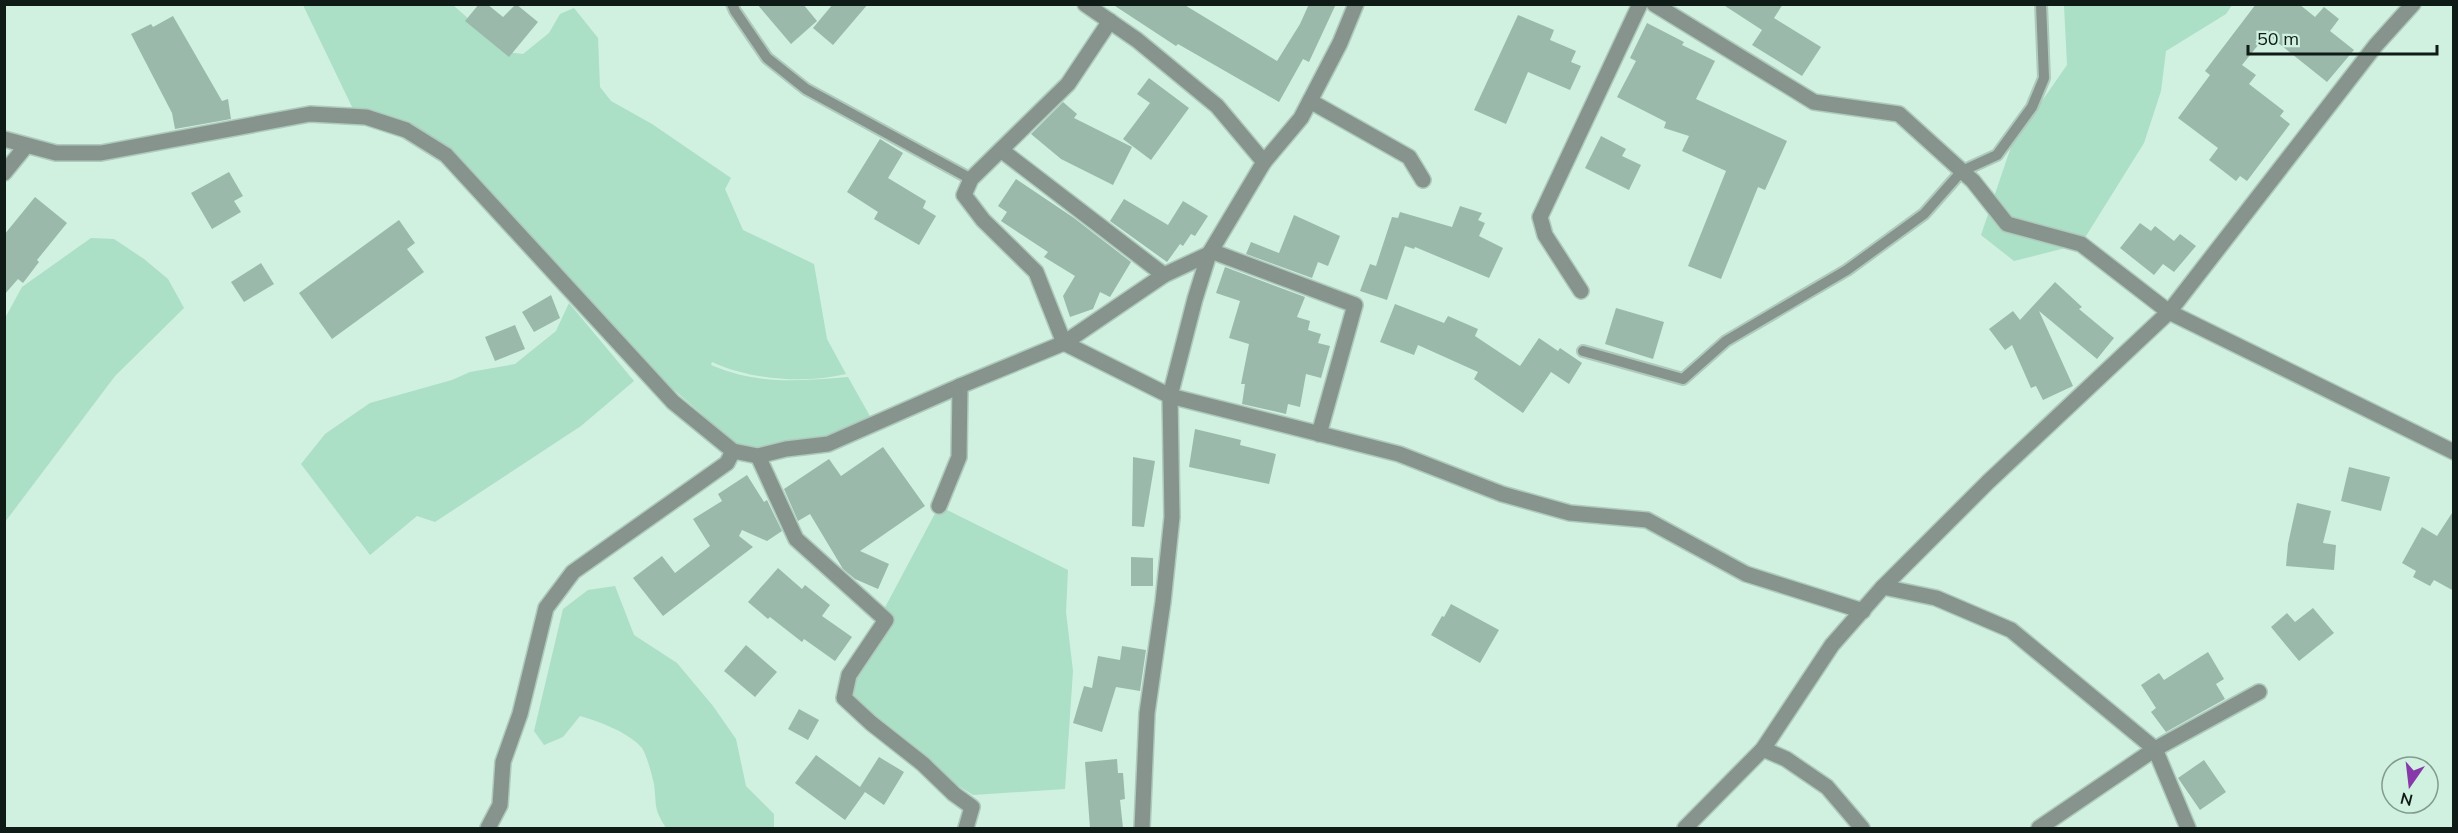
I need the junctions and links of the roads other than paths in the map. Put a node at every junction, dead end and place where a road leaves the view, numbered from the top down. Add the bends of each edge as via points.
1 (732, 4) edge
2 (1085, 4) edge
3 (1356, 4) edge
4 (1640, 4) edge
5 (1654, 4) edge
6 (2042, 4) edge
7 (2413, 4) edge
8 (1110, 21) junction
9 (1310, 101) junction
10 (4, 139) edge
11 (26, 146) junction
12 (1001, 150) junction
13 (1264, 162) junction
14 (1962, 171) junction
15 (4, 173) edge
16 (971, 179) junction
17 (1423, 180) dead end
18 (1210, 252) junction
19 (1164, 275) junction
20 (1581, 291) dead end
21 (2169, 312) junction
22 (1064, 343) junction
23 (1583, 351) dead end
24 (960, 386) junction
25 (1170, 396) junction
26 (1319, 434) junction
27 (733, 451) junction
28 (2454, 452) edge
29 (758, 456) junction
30 (939, 506) dead end
31 (1883, 587) junction
32 (1863, 611) junction
33 (2259, 692) dead end
34 (1763, 749) junction
35 (2155, 749) junction
36 (1688, 827) edge
37 (488, 828) edge
38 (966, 828) edge
39 (1142, 828) edge
40 (1862, 828) edge
41 (2039, 828) edge
42 (2188, 828) edge

1 - 16 lane via 767,58 806,89
2 - 8 street
3 - 9 street
4 - 20 street via 1540,218 1545,235
5 - 14 street via 1814,102 1899,114
6 - 14 lane via 2044,78 2032,107 1997,155
7 - 21 street via 2376,45
8 - 12 street via 1068,84
8 - 13 street via 1217,106
9 - 13 street via 1301,118
9 - 17 street via 1409,157
10 - 11 street
11 - 15 street
11 - 27 street via 56,153 101,153 310,114 366,117 406,130 446,155 674,402
12 - 16 street
12 - 19 street
13 - 18 street
14 - 21 street via 2007,224 2081,244
14 - 23 lane via 1924,214 1847,270 1726,341 1683,379
16 - 22 street via 964,195 983,220 1036,272
18 - 19 street
18 - 25 street
18 - 26 street via 1355,305
19 - 22 street
21 - 28 street
21 - 31 street
22 - 24 street
22 - 25 street
24 - 29 street via 828,444
24 - 30 street via 959,457
25 - 26 street
25 - 39 street via 1172,517 1147,712
26 - 32 street via 1399,454 1502,494 1570,513 1647,520 1746,574
27 - 29 street
27 - 37 street via 727,463 573,572 546,608 520,714 503,762 500,805
29 - 38 street via 796,539 886,620 849,675 844,698 972,807
31 - 32 street
31 - 35 street via 1936,598 2011,630
32 - 34 street via 1832,645
33 - 35 street
34 - 36 street
34 - 40 street via 1786,759 1827,787
35 - 41 street
35 - 42 street

